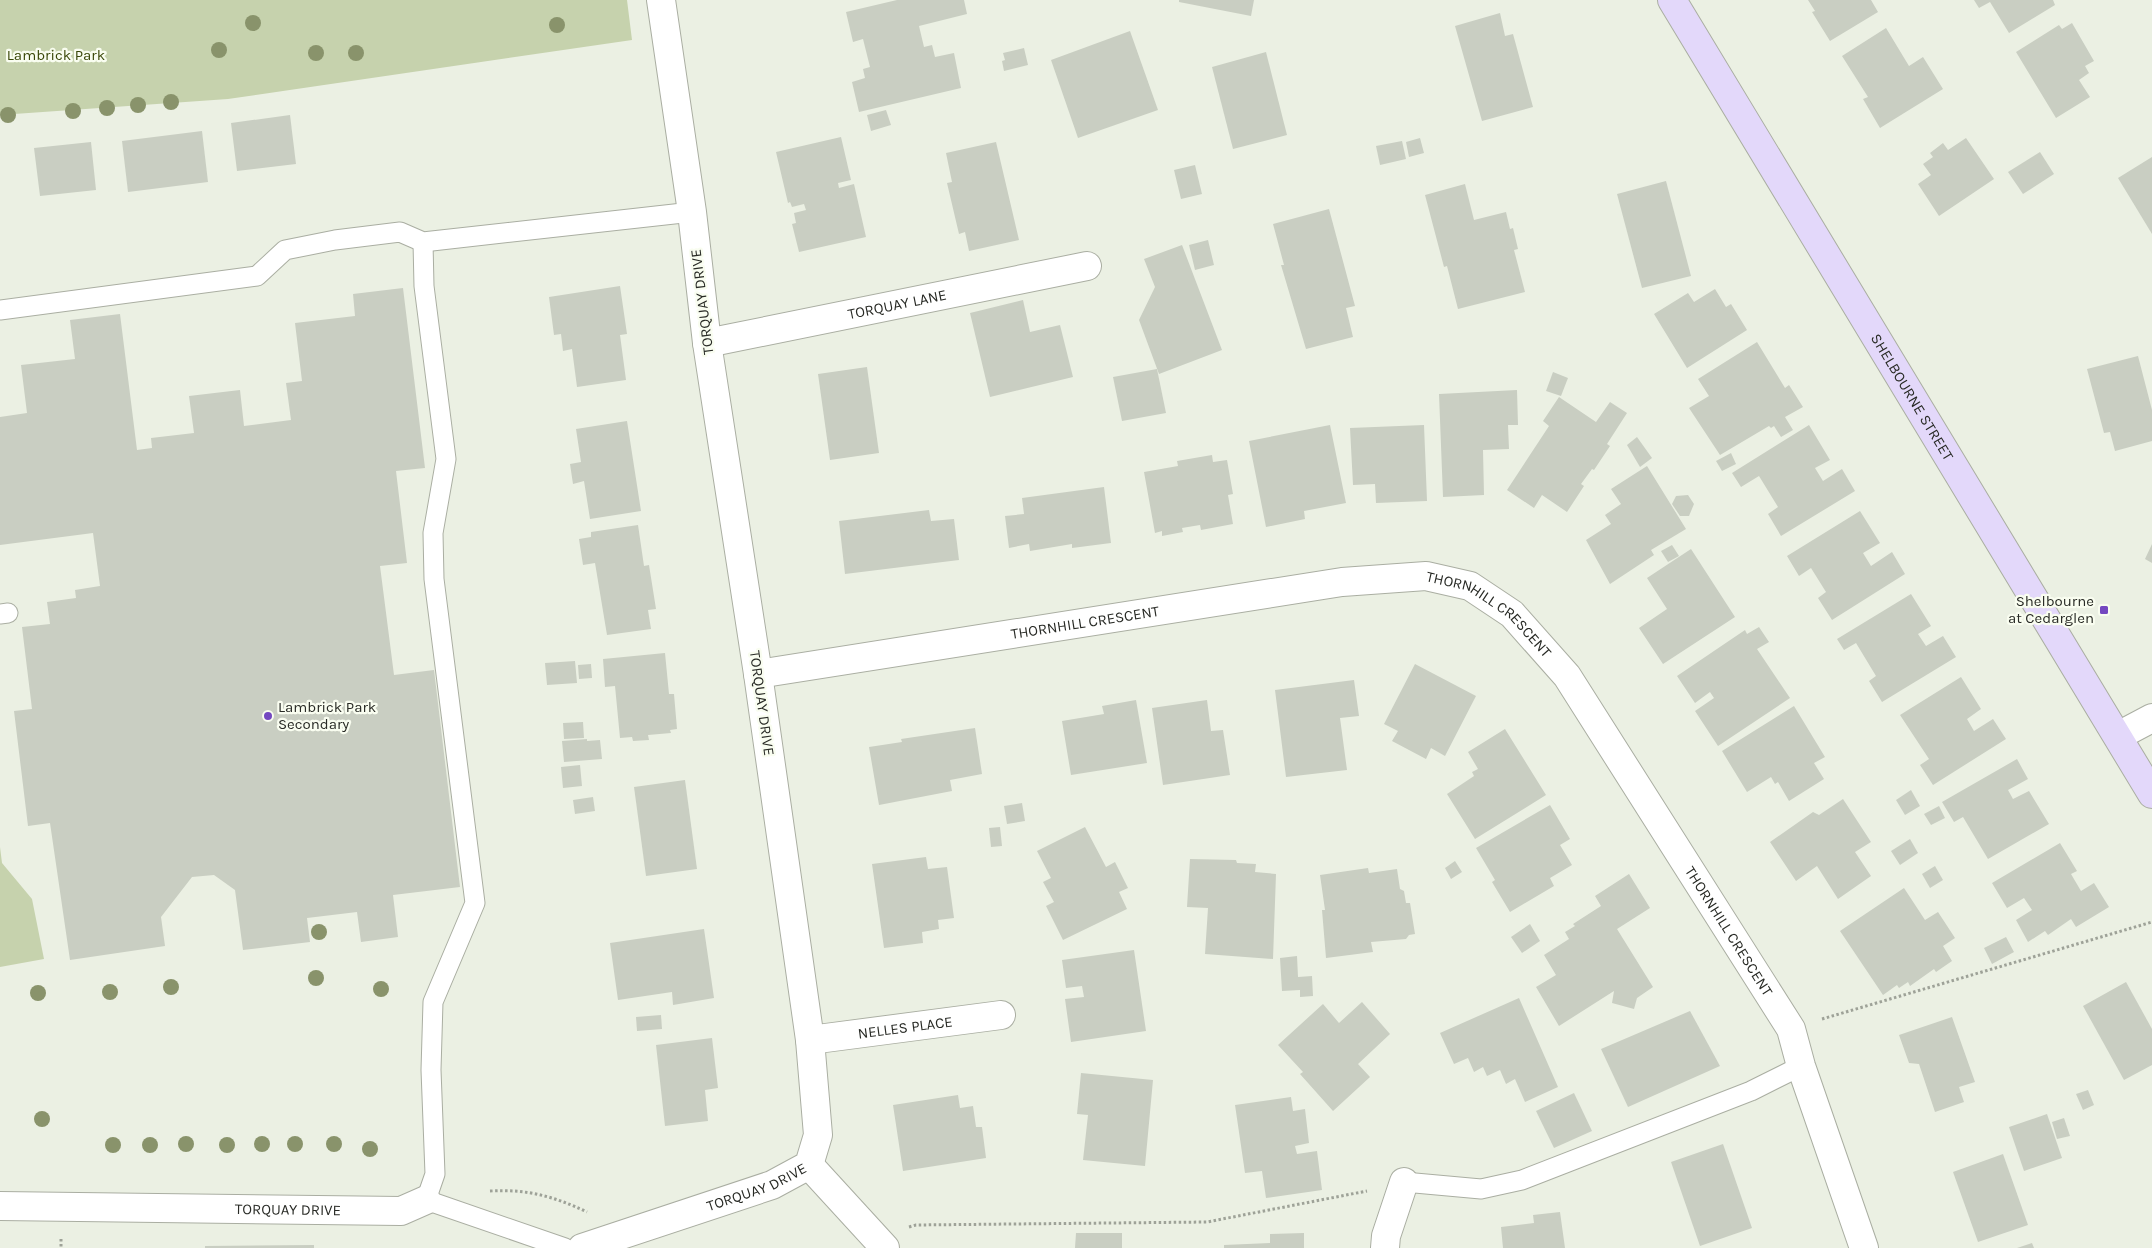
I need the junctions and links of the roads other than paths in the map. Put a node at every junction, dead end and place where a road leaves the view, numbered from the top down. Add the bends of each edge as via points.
1 (661, 0) edge
2 (1672, 0) edge
3 (692, 212) junction
4 (423, 242) junction
5 (1087, 266) dead end
6 (0, 310) edge
7 (707, 343) junction
8 (758, 674) junction
9 (2152, 718) edge
10 (2118, 736) junction
11 (2152, 794) edge
12 (1001, 1015) dead end
13 (810, 1040) junction
14 (1801, 1066) junction
15 (809, 1165) junction
16 (1404, 1182) joint
17 (426, 1200) junction
18 (0, 1206) edge
19 (879, 1242) edge
20 (565, 1248) edge
21 (582, 1248) edge
22 (1385, 1248) edge
23 (1864, 1248) edge

1 - 3 street, TORQUAY DRIVE
2 - 10 main road, SHELBOURNE STREET
3 - 4 lane
3 - 7 street, TORQUAY DRIVE
4 - 6 lane via 400,232 335,240 285,250 257,276
4 - 17 lane via 424,286 446,459 433,534 434,579 475,903 433,1002 435,1174
5 - 7 street, TORQUAY LANE
7 - 8 street, TORQUAY DRIVE
8 - 13 street, TORQUAY DRIVE
8 - 14 street, THORNHILL CRESCENT via 1342,582 1426,576 1470,586 1512,614 1566,676 1791,1029
9 - 10 street
10 - 11 main road, SHELBOURNE STREET
12 - 13 street, NELLES PLACE
13 - 15 street, TORQUAY DRIVE via 818,1135
14 - 16 lane via 1752,1091 1522,1180 1481,1189
14 - 23 street, THORNHILL CRESCENT
15 - 19 street
15 - 21 street, TORQUAY DRIVE via 772,1185
16 - 22 street
17 - 18 street, TORQUAY DRIVE via 400,1211
17 - 20 lane

